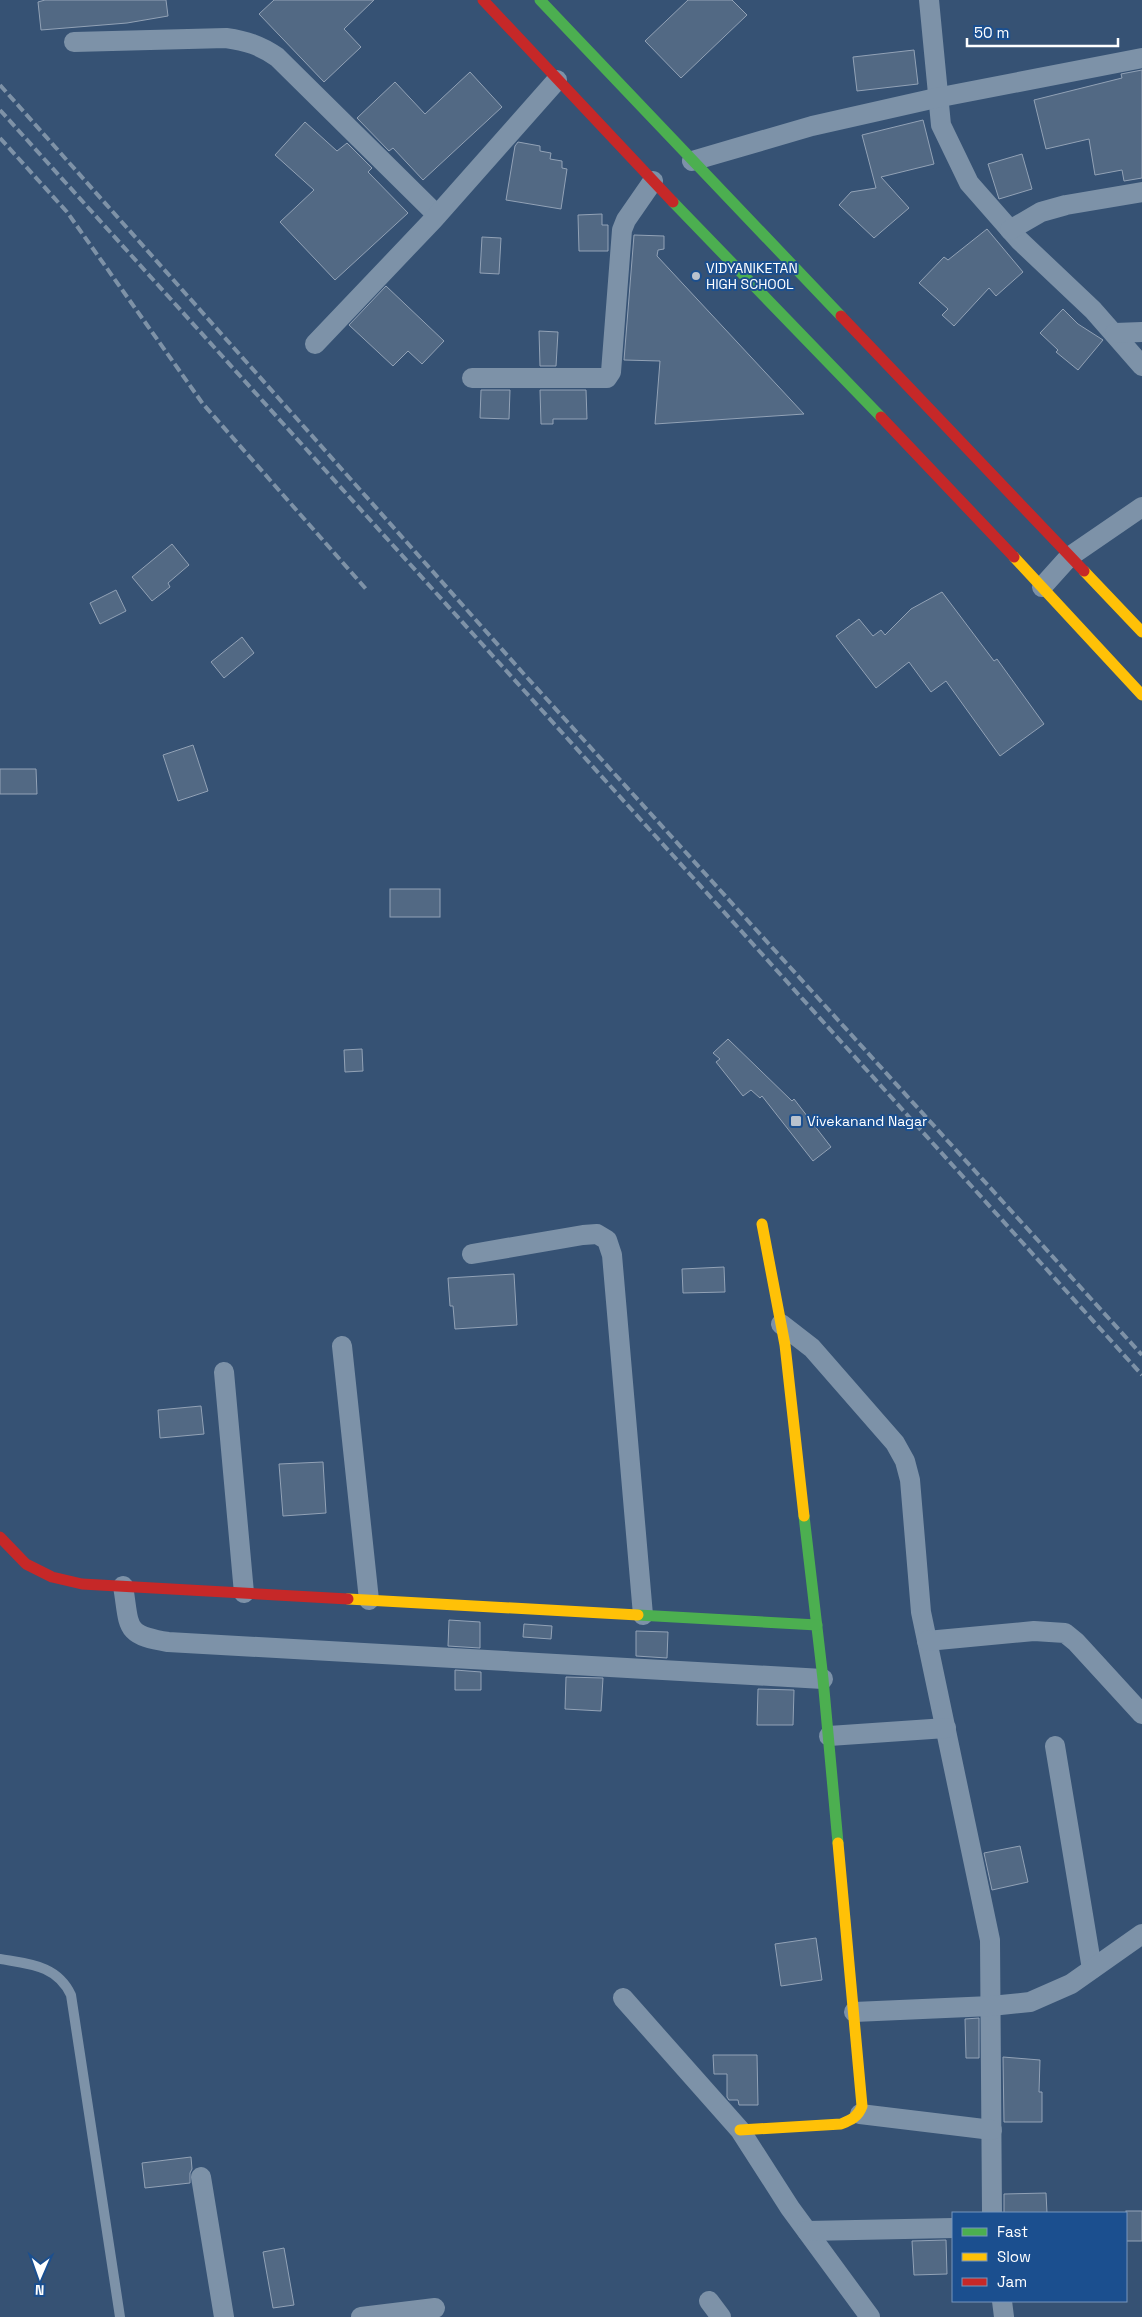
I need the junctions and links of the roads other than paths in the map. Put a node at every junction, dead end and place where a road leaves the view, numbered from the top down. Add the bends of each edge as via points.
1 (483, 0) edge
2 (540, 0) edge
3 (929, 0) edge
4 (74, 42) dead end
5 (1142, 58) edge
6 (557, 80) junction
7 (936, 98) junction
8 (692, 161) junction
9 (653, 181) junction
10 (1142, 192) edge
11 (437, 215) junction
12 (1010, 230) junction
13 (1142, 332) edge
14 (1115, 333) junction
15 (315, 344) dead end
16 (1142, 366) edge
17 (472, 378) dead end
18 (1142, 507) edge
19 (1069, 557) junction
20 (1042, 586) junction
21 (1142, 632) edge
22 (1142, 695) edge
23 (762, 1224) dead end
24 (472, 1254) dead end
25 (782, 1324) junction
26 (342, 1346) dead end
27 (224, 1372) dead end
28 (0, 1537) edge
29 (123, 1586) junction
30 (244, 1593) junction
31 (369, 1600) junction
32 (643, 1615) junction
33 (817, 1625) junction
34 (927, 1641) junction
35 (823, 1680) junction
36 (1142, 1714) edge
37 (946, 1728) junction
38 (829, 1736) junction
39 (1054, 1746) dead end
40 (1142, 1934) edge
41 (0, 1959) edge
42 (1092, 1969) junction
43 (623, 1998) dead end
44 (990, 2006) junction
45 (854, 2012) junction
46 (860, 2114) junction
47 (740, 2130) junction
48 (992, 2130) junction
49 (201, 2177) dead end
50 (992, 2212) edge
51 (952, 2228) edge
52 (807, 2231) junction
53 (709, 2301) dead end
54 (1002, 2302) edge
55 (435, 2308) dead end
56 (120, 2317) edge
57 (224, 2317) edge
58 (361, 2317) edge
59 (720, 2317) edge
60 (870, 2317) edge
61 (1004, 2317) edge

1 - 6 main road
2 - 8 main road
3 - 7 street
4 - 11 street via 226,38 249,41 264,48 277,57
5 - 7 street
6 - 9 main road
6 - 11 street
7 - 8 street via 812,126
7 - 12 street via 940,125 969,183
8 - 19 main road
9 - 17 street via 622,230 611,372 607,378
9 - 20 main road
10 - 12 street via 1058,207 1041,212
11 - 15 street
12 - 14 street
13 - 14 street
14 - 16 street
18 - 19 street
19 - 20 street
19 - 21 main road
20 - 22 main road
23 - 25 main road
24 - 32 street via 583,1234 597,1234 607,1240 612,1255
25 - 33 main road
25 - 34 street via 812,1348 895,1443 905,1461 910,1480 921,1612
26 - 31 street
27 - 30 street
28 - 29 main road via 26,1564 52,1577 82,1584
29 - 30 main road
29 - 35 street via 130,1628 139,1636 168,1642
30 - 31 main road
31 - 32 main road
32 - 33 main road
33 - 35 main road
34 - 36 street via 1034,1631 1065,1634
34 - 37 street
35 - 38 main road
37 - 38 street
37 - 44 street via 990,1940
38 - 45 main road
39 - 42 street
40 - 42 street
41 - 56 lane via 35,1965 54,1973 65,1982 70,1995
42 - 44 street via 1071,1984 1030,2002
43 - 47 street
44 - 45 street
44 - 48 street
45 - 46 main road via 862,2088
46 - 47 main road via 841,2124
46 - 48 street
47 - 52 street
48 - 50 street
49 - 57 street
51 - 52 street
52 - 60 street
53 - 59 street
54 - 61 street
55 - 58 street

